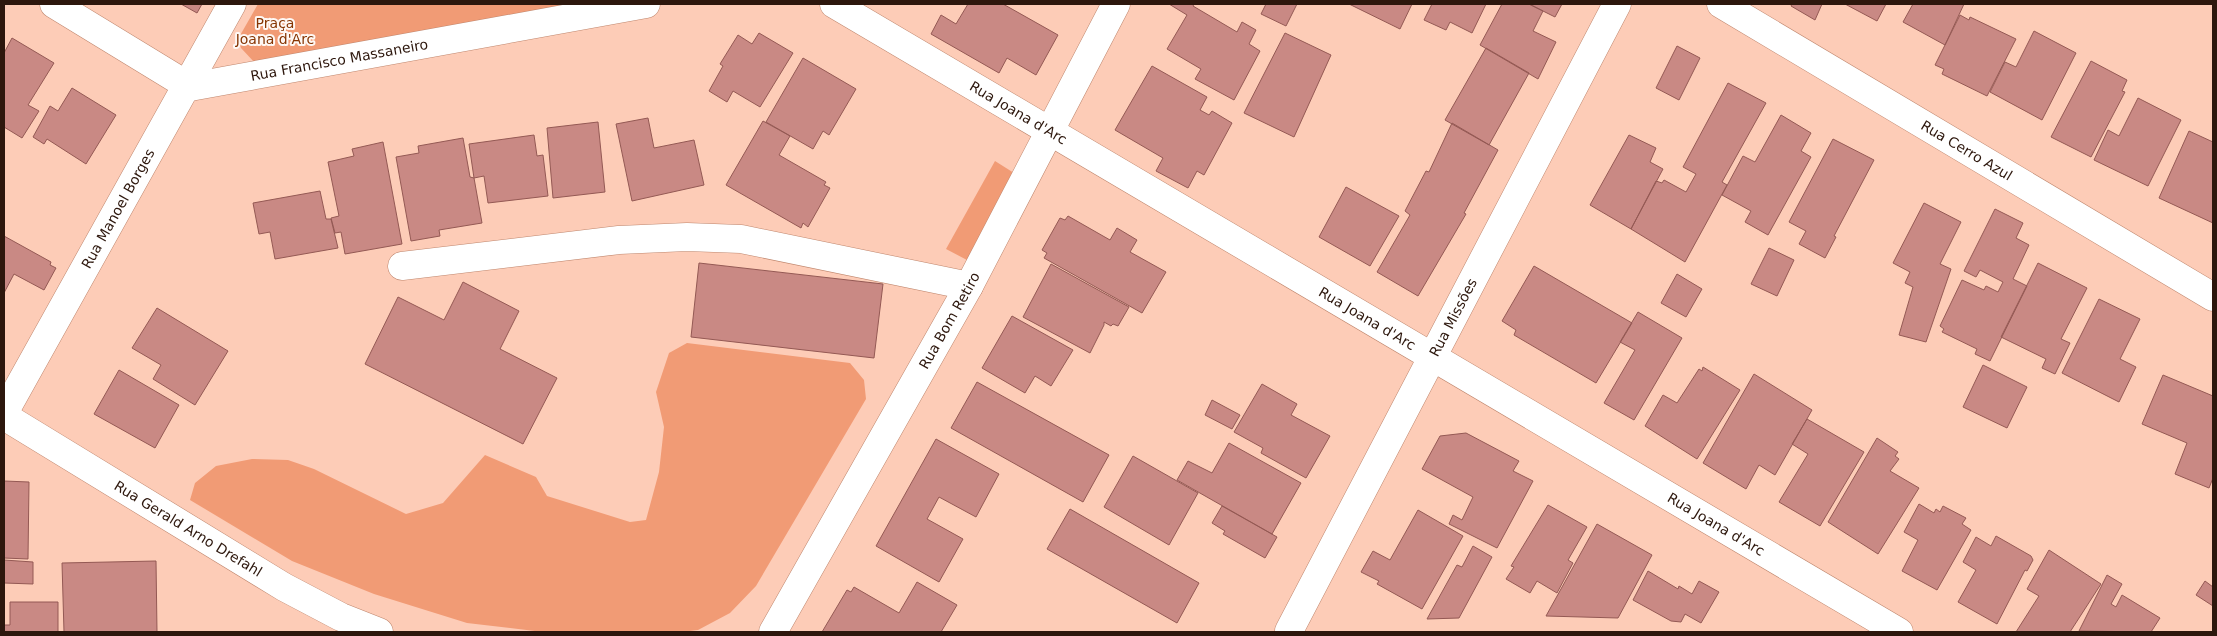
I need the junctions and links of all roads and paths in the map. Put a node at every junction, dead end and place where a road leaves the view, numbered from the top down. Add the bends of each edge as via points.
1 (54, 4) edge
2 (232, 4) edge
3 (646, 4) edge
4 (834, 4) edge
5 (1116, 4) edge
6 (1617, 4) edge
7 (1721, 4) edge
8 (186, 85) junction
9 (1051, 131) junction
10 (402, 266) dead end
11 (969, 286) junction
12 (2213, 297) edge
13 (1433, 356) junction
14 (4, 414) edge
15 (343, 625) edge
16 (1289, 631) dead end
17 (379, 632) edge
18 (773, 632) edge
19 (1899, 632) edge

1 - 8 street
2 - 8 street, Rua Manoel Borges
3 - 8 street, Rua Francisco Massaneiro
4 - 9 street, Rua Joana d'Arc
5 - 9 street, Rua Bom Retiro
6 - 13 street, Rua Missões
7 - 12 street, Rua Cerro Azul
8 - 14 street, Rua Manoel Borges
9 - 11 street, Rua Bom Retiro
9 - 13 street, Rua Joana d'Arc
10 - 11 street via 619,240 687,237 741,239
11 - 18 street, Rua Bom Retiro
13 - 16 street, Rua Missões
13 - 19 street, Rua Joana d'Arc
14 - 15 street, Rua Gerald Arno Drefahl
15 - 17 street, Rua Gerald Arno Drefahl

